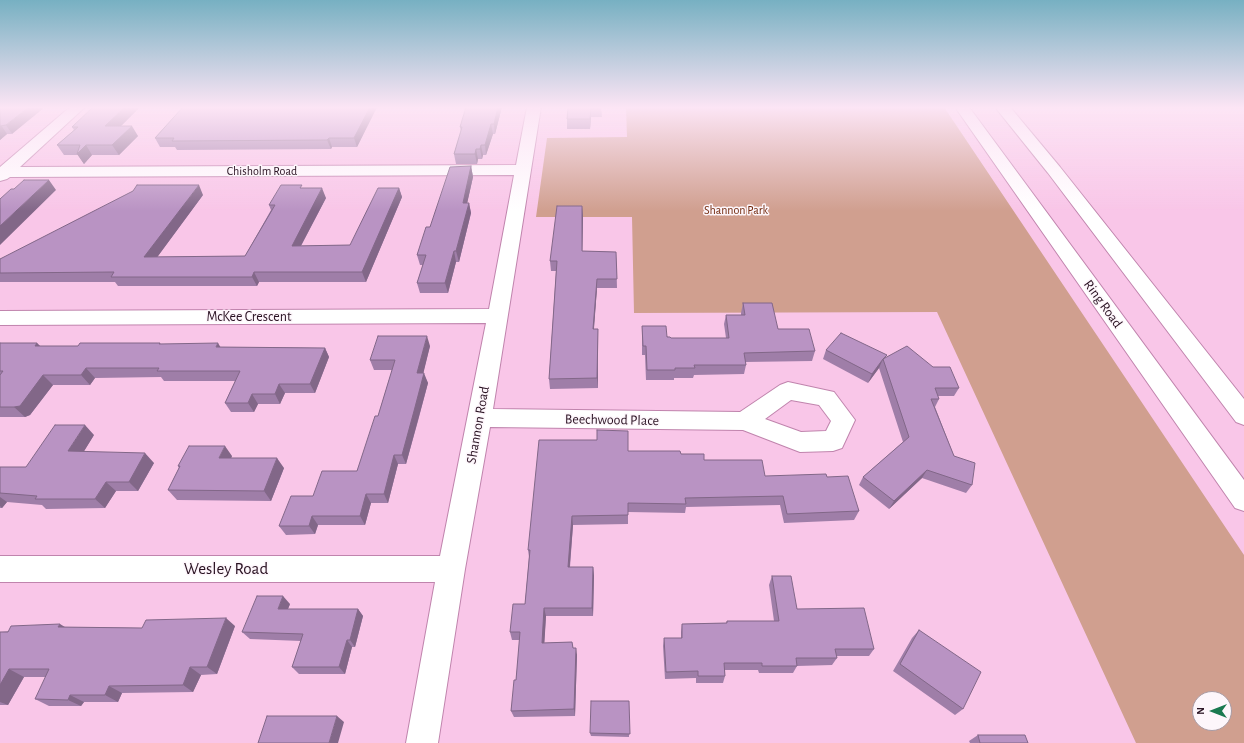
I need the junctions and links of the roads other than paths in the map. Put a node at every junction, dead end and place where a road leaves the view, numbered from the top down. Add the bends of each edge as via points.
1 (38, 142) edge
2 (528, 142) edge
3 (987, 142) edge
4 (1031, 142) edge
5 (523, 170) junction
6 (2, 173) edge
7 (497, 316) junction
8 (0, 318) edge
9 (1244, 416) edge
10 (480, 418) junction
11 (744, 421) dead end
12 (1244, 500) edge
13 (0, 569) edge
14 (451, 569) junction
15 (422, 743) edge

1 - 6 main road
2 - 5 main road, Shannon Road
3 - 12 main road, Ring Road
4 - 9 main road
5 - 6 main road, Chisholm Road
5 - 7 main road, Shannon Road
7 - 8 main road, McKee Crescent
7 - 10 main road, Shannon Road
10 - 11 main road, Beechwood Place
10 - 14 main road, Shannon Road
13 - 14 main road, Wesley Road
14 - 15 main road, Shannon Road

